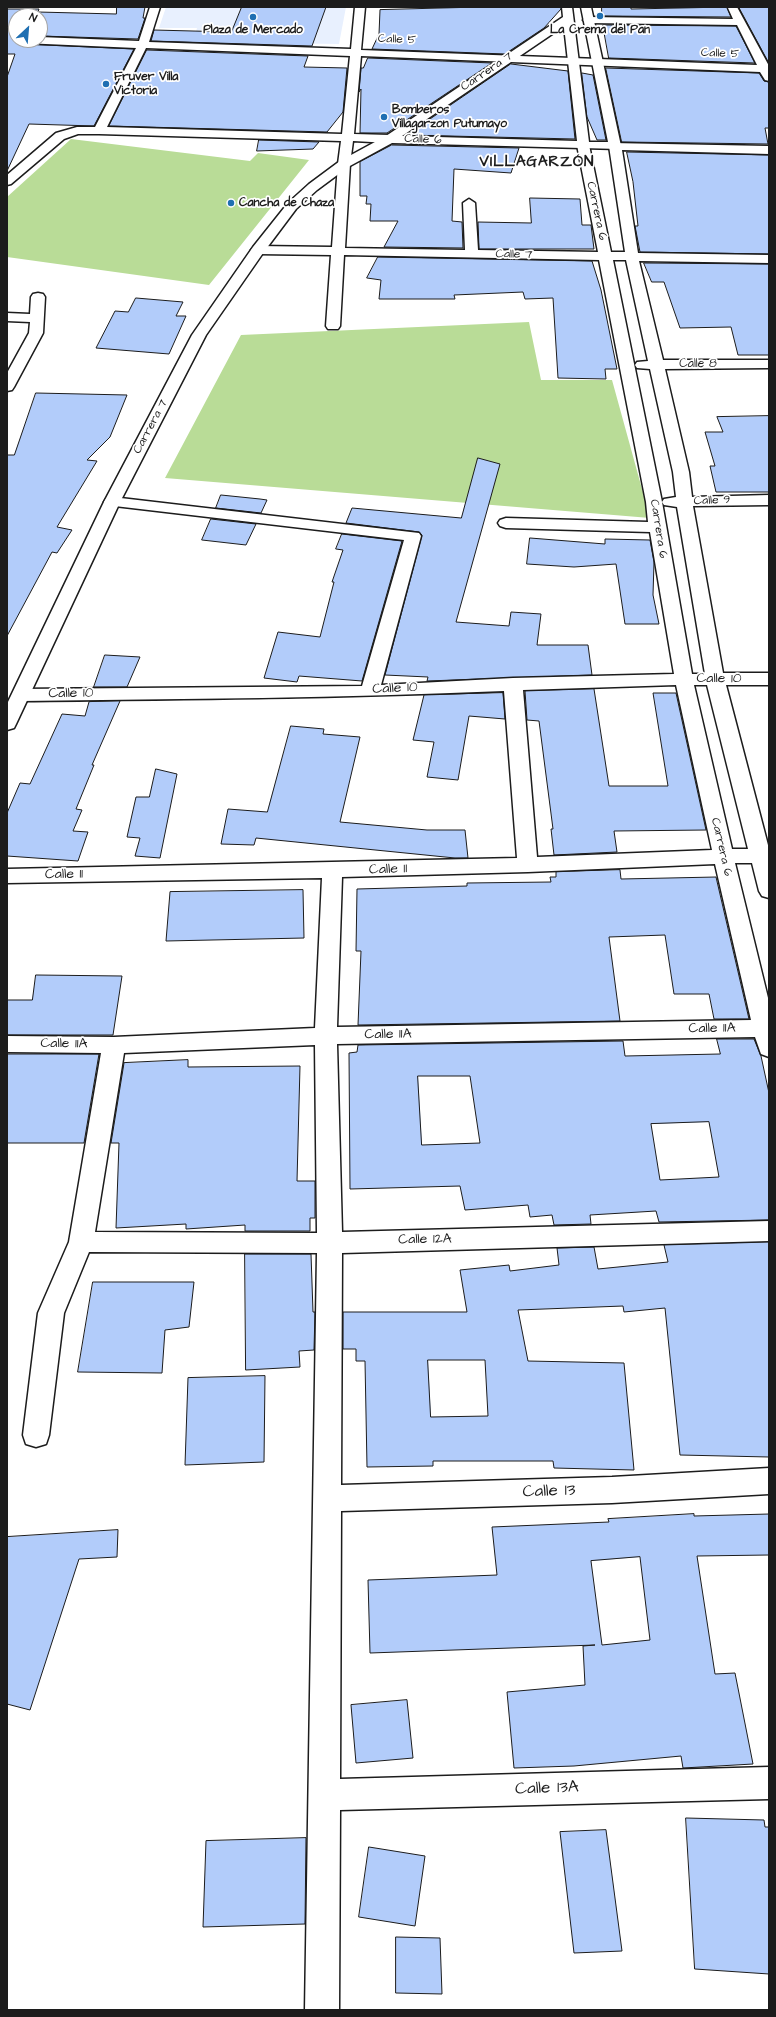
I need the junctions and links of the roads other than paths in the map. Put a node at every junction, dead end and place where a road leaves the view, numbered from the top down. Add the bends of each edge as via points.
1 (155, 7) edge
2 (360, 7) edge
3 (586, 7) edge
4 (733, 7) edge
5 (568, 12) edge
6 (588, 20) junction
7 (740, 22) junction
8 (48, 41) edge
9 (143, 44) junction
10 (356, 52) junction
11 (508, 58) junction
12 (573, 60) junction
13 (597, 62) junction
14 (767, 72) edge
15 (99, 130) junction
16 (348, 137) junction
17 (390, 139) junction
18 (582, 145) junction
19 (615, 146) junction
20 (769, 150) edge
21 (344, 164) junction
22 (7, 181) edge
23 (469, 203) dead end
24 (258, 250) junction
25 (338, 252) junction
26 (472, 254) junction
27 (606, 256) junction
28 (632, 257) junction
29 (769, 260) edge
30 (38, 297) dead end
31 (7, 317) edge
32 (37, 318) junction
33 (333, 326) dead end
34 (656, 364) junction
35 (769, 364) edge
36 (627, 365) junction
37 (7, 387) edge
38 (769, 500) edge
39 (112, 502) junction
40 (654, 502) junction
41 (685, 502) junction
42 (506, 523) dead end
43 (657, 527) junction
44 (684, 679) junction
45 (715, 679) junction
46 (769, 679) edge
47 (513, 684) junction
48 (370, 691) junction
49 (21, 695) junction
50 (7, 724) edge
51 (722, 856) junction
52 (765, 856) edge
53 (528, 865) junction
54 (332, 871) junction
55 (7, 876) edge
56 (769, 891) edge
57 (767, 1035) edge
58 (326, 1036) junction
59 (7, 1044) edge
60 (114, 1045) junction
61 (769, 1231) edge
62 (81, 1242) junction
63 (330, 1242) junction
64 (36, 1435) dead end
65 (769, 1481) edge
66 (328, 1498) junction
67 (769, 1783) edge
68 (325, 1795) junction
69 (322, 2010) edge

1 - 9 street
2 - 10 street
3 - 6 street, Carrera 6
4 - 7 street
5 - 11 street, Carrera 7
5 - 12 street, Carrera 6
6 - 7 street
6 - 13 street, Carrera 6
7 - 14 street
8 - 9 street, Calle 5
9 - 10 street, Calle 5
9 - 15 street
10 - 11 street, Calle 5
10 - 16 street
11 - 12 street, Calle 5
11 - 17 street, Carrera 7
12 - 13 street, Calle 5
12 - 18 street, Carrera 6
13 - 14 street, Calle 5
13 - 19 street, Carrera 6
15 - 16 street, Calle 6
15 - 22 street, Calle 6 via 77,131 60,136
16 - 17 street, Calle 6
16 - 21 street
17 - 18 street, Calle 6
17 - 21 street, Carrera 7
18 - 19 street, Calle 6
18 - 27 street, Carrera 6
19 - 20 street, Calle 6
19 - 28 street, Carrera 6
21 - 24 street, Carrera 7 via 292,206
21 - 25 street
23 - 26 street
24 - 25 street, Calle 7
24 - 39 street, Carrera 7 via 199,335
25 - 26 street, Calle 7
25 - 33 street
26 - 27 street, Calle 7
27 - 28 street, Calle 7
27 - 36 street, Carrera 6
28 - 29 street, Calle 7
28 - 34 street, Carrera 6
30 - 32 street
31 - 32 street
32 - 37 street via 36,333
34 - 35 street, Calle 8
34 - 36 street, Calle 8
34 - 41 street, Carrera 6 via 681,472
36 - 40 street, Carrera 6
38 - 41 street, Calle 9
39 - 48 street via 413,536
39 - 49 street, Carrera 7
40 - 41 street, Calle 9
40 - 43 street, Carrera 6
41 - 45 street, Carrera 6
42 - 43 street
43 - 44 street, Carrera 6
44 - 45 street, Calle 10
44 - 47 street, Calle 10
44 - 51 street, Carrera 6
45 - 46 street, Calle 10
45 - 52 street, Carrera 6
47 - 48 street, Calle 10
47 - 53 street
48 - 49 street, Calle 10
49 - 50 street, Carrera 7
51 - 52 street, Calle 11
51 - 53 street, Calle 11
51 - 57 street, Carrera 6
52 - 56 street, Carrera 6
53 - 54 street, Calle 11
54 - 55 street, Calle 11
54 - 58 street
57 - 58 street, Calle 11A
58 - 60 street, Calle 11A
58 - 63 street
59 - 60 street, Calle 11A
60 - 62 street
61 - 63 street, Calle 12A
62 - 63 street, Calle 12A
62 - 64 street via 51,1314
63 - 66 street
65 - 66 street, Calle 13 via 612,1490
66 - 68 street
67 - 68 street, Calle 13A
68 - 69 street

